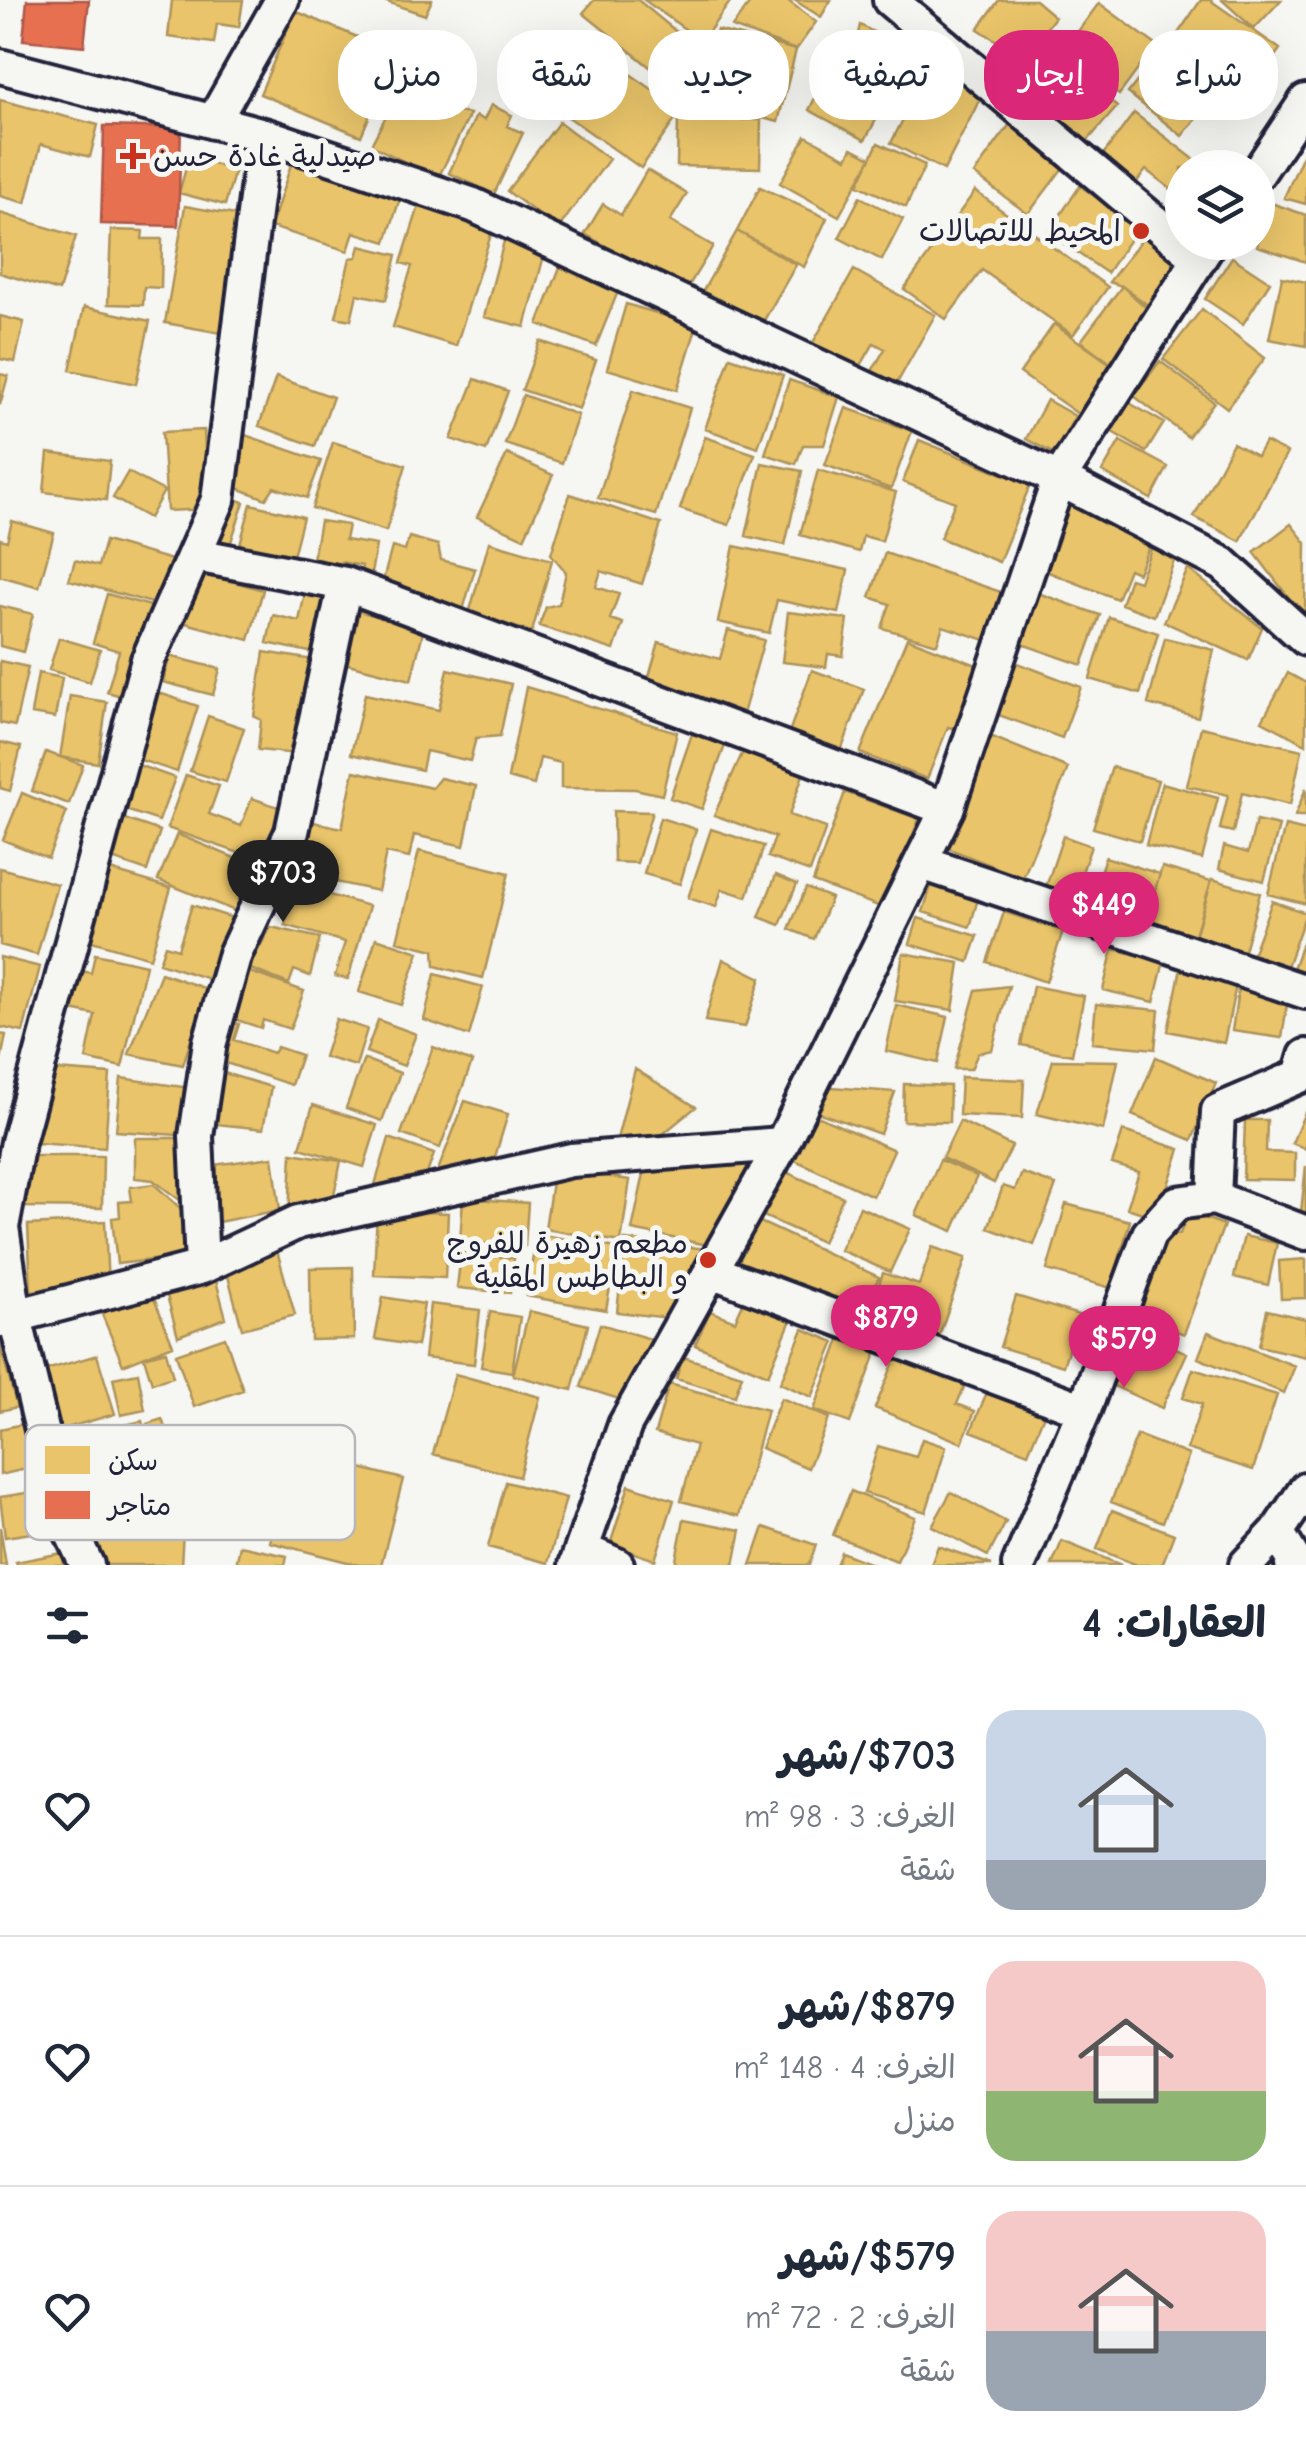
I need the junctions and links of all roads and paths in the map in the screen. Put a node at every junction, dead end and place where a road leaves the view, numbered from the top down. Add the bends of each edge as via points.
1 (282, 0) edge
2 (890, 0) edge
3 (0, 66) edge
4 (1306, 101) edge
5 (213, 122) junction
6 (264, 135) junction
7 (1273, 150) edge
8 (1165, 220) edge
9 (1199, 260) edge
10 (1059, 479) junction
11 (196, 555) junction
12 (345, 584) junction
13 (1306, 639) edge
14 (948, 809) junction
15 (922, 863) junction
16 (1306, 992) edge
17 (1306, 1056) edge
18 (782, 1144) junction
19 (1214, 1198) junction
20 (1306, 1233) edge
21 (202, 1268) junction
22 (711, 1271) junction
23 (8, 1319) edge
24 (1084, 1410) junction
25 (37, 1425) edge
26 (1306, 1490) edge
27 (1277, 1532) junction
28 (74, 1540) edge
29 (579, 1557) edge
30 (86, 1565) edge
31 (617, 1565) edge
32 (1019, 1565) edge
33 (1246, 1565) edge
34 (1292, 1565) edge

1 - 5 street
2 - 8 street
3 - 5 street
4 - 7 street
5 - 6 street
6 - 10 street via 473,205
6 - 11 street via 218,500
9 - 10 street
10 - 13 street via 1223,564
10 - 14 street
11 - 12 street
11 - 23 street via 148,660 18,1142 2,1227
12 - 14 street
12 - 21 street via 292,832 235,954 210,1042 196,1136
14 - 15 street
15 - 16 street
15 - 18 street
17 - 19 street via 1300,1076 1218,1111
18 - 21 street via 571,1160 298,1222
18 - 22 street
19 - 20 street
19 - 24 street via 1177,1203 1149,1234
21 - 23 street
22 - 24 street
22 - 29 street via 624,1425
23 - 25 street
24 - 32 street
26 - 27 street
27 - 33 street
27 - 34 street
28 - 30 street
29 - 31 street

